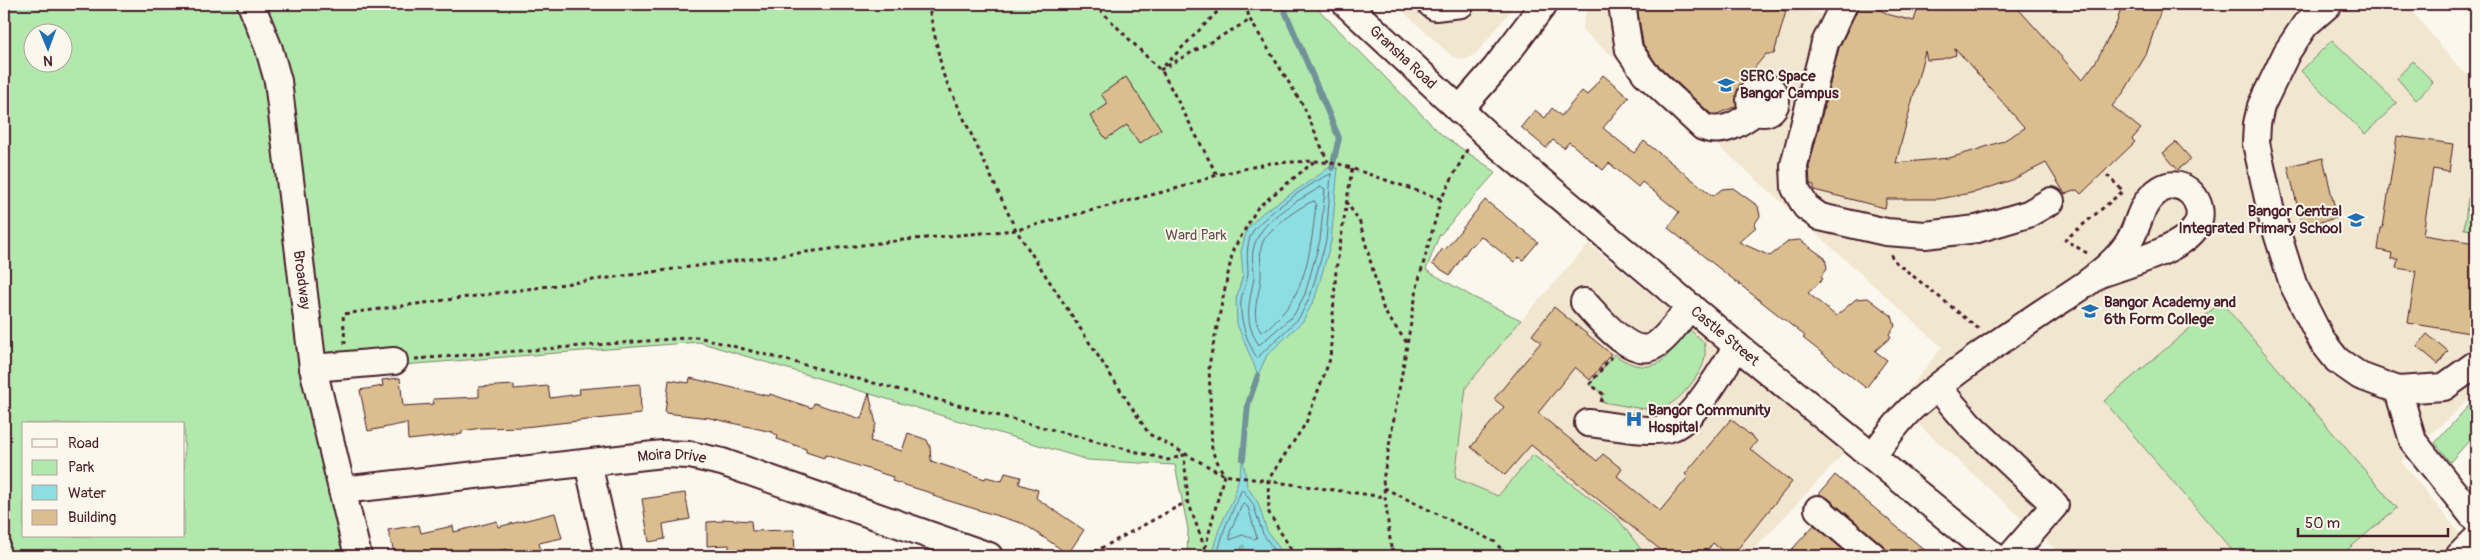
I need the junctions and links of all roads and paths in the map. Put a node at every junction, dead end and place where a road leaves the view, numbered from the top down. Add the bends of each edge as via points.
1 (251, 4) edge
2 (928, 4) edge
3 (1094, 4) edge
4 (1225, 4) edge
5 (1246, 4) edge
6 (1346, 4) edge
7 (1431, 4) edge
8 (1461, 4) edge
9 (1544, 4) edge
10 (1625, 4) edge
11 (1844, 4) edge
12 (2329, 4) edge
13 (1250, 20) junction
14 (1160, 70) junction
15 (1756, 111) dead end
16 (1468, 118) junction
17 (1315, 161) junction
18 (1328, 162) junction
19 (1352, 168) junction
20 (2104, 172) dead end
21 (1217, 175) junction
22 (1441, 199) junction
23 (2052, 201) dead end
24 (1346, 202) junction
25 (1016, 230) junction
26 (1886, 232) junction
27 (2102, 270) joint
28 (1584, 302) dead end
29 (1690, 306) junction
30 (1621, 339) junction
31 (1407, 343) junction
32 (1997, 343) junction
33 (1738, 346) junction
34 (394, 361) joint
35 (2476, 364) edge
36 (347, 365) junction
37 (313, 368) junction
38 (1938, 388) junction
39 (2398, 390) junction
40 (1594, 412) joint
41 (1184, 455) junction
42 (1873, 455) junction
43 (588, 463) junction
44 (1224, 475) junction
45 (1268, 480) junction
46 (1384, 488) junction
47 (342, 490) junction
48 (1385, 497) junction
49 (1188, 501) junction
50 (1818, 509) dead end
51 (2476, 520) edge
52 (2476, 540) edge
53 (1205, 548) junction
54 (358, 556) edge
55 (609, 556) edge
56 (989, 556) edge
57 (1086, 556) edge
58 (1204, 556) edge
59 (1295, 556) edge
60 (1392, 556) edge
61 (1507, 556) edge
62 (1874, 556) edge
63 (1994, 556) edge
64 (2011, 556) edge
65 (2459, 556) edge

1 - 37 street, Broadway via 278,82
2 - 25 path via 943,74
3 - 14 path
4 - 14 path
5 - 13 path
6 - 16 street, Gransha Road
7 - 8 street via 1435,7
9 - 16 street via 1495,69
10 - 15 street via 1623,11 1629,50 1644,73 1703,127 1722,131
11 - 26 street via 1825,43 1794,165 1795,188 1806,208 1820,217
12 - 39 street via 2306,25 2287,52 2261,106 2256,143 2272,218 2307,316 2337,360 2360,376
13 - 14 path
13 - 18 path via 1304,107
14 - 21 path
16 - 22 path
16 - 29 street, Castle Street
17 - 18 path
17 - 21 path via 1270,163
17 - 44 path via 1258,207 1233,250 1209,365 1212,451
18 - 19 path
19 - 22 path
19 - 24 path
20 - 27 path via 2123,191 2065,240
21 - 25 path
22 - 31 path via 1418,283
23 - 26 street via 2028,214 1977,229 1925,234
24 - 31 path via 1360,223 1384,311
24 - 45 path via 1336,270 1330,359 1306,423
25 - 36 path via 714,263 343,314
25 - 41 path via 1149,434
26 - 32 path via 1892,259
27 - 32 street
28 - 30 street
29 - 30 street via 1654,347 1642,349
29 - 33 street, Castle Street
30 - 40 path via 1614,354 1590,384 1603,394
31 - 46 path
32 - 38 street
33 - 40 street via 1687,417 1672,427 1652,430
33 - 42 street, Castle Street
34 - 36 street
34 - 41 path via 698,337 1168,460
35 - 39 street via 2444,387
36 - 37 street
37 - 47 street, Broadway
38 - 42 street via 1913,407
38 - 64 street via 1970,425 2055,505
39 - 51 street via 2414,441
41 - 44 path
41 - 49 path
42 - 63 street, Castle Street
43 - 47 street, Moira Drive
43 - 55 street
43 - 56 street, Moira Drive via 663,454 690,455 722,462
44 - 45 path
44 - 53 path
45 - 48 path
45 - 59 path via 1269,513
46 - 48 path
46 - 61 path via 1495,542
47 - 54 street, Broadway
48 - 60 path
49 - 53 path
49 - 57 path
50 - 62 street
52 - 65 street
53 - 58 path

